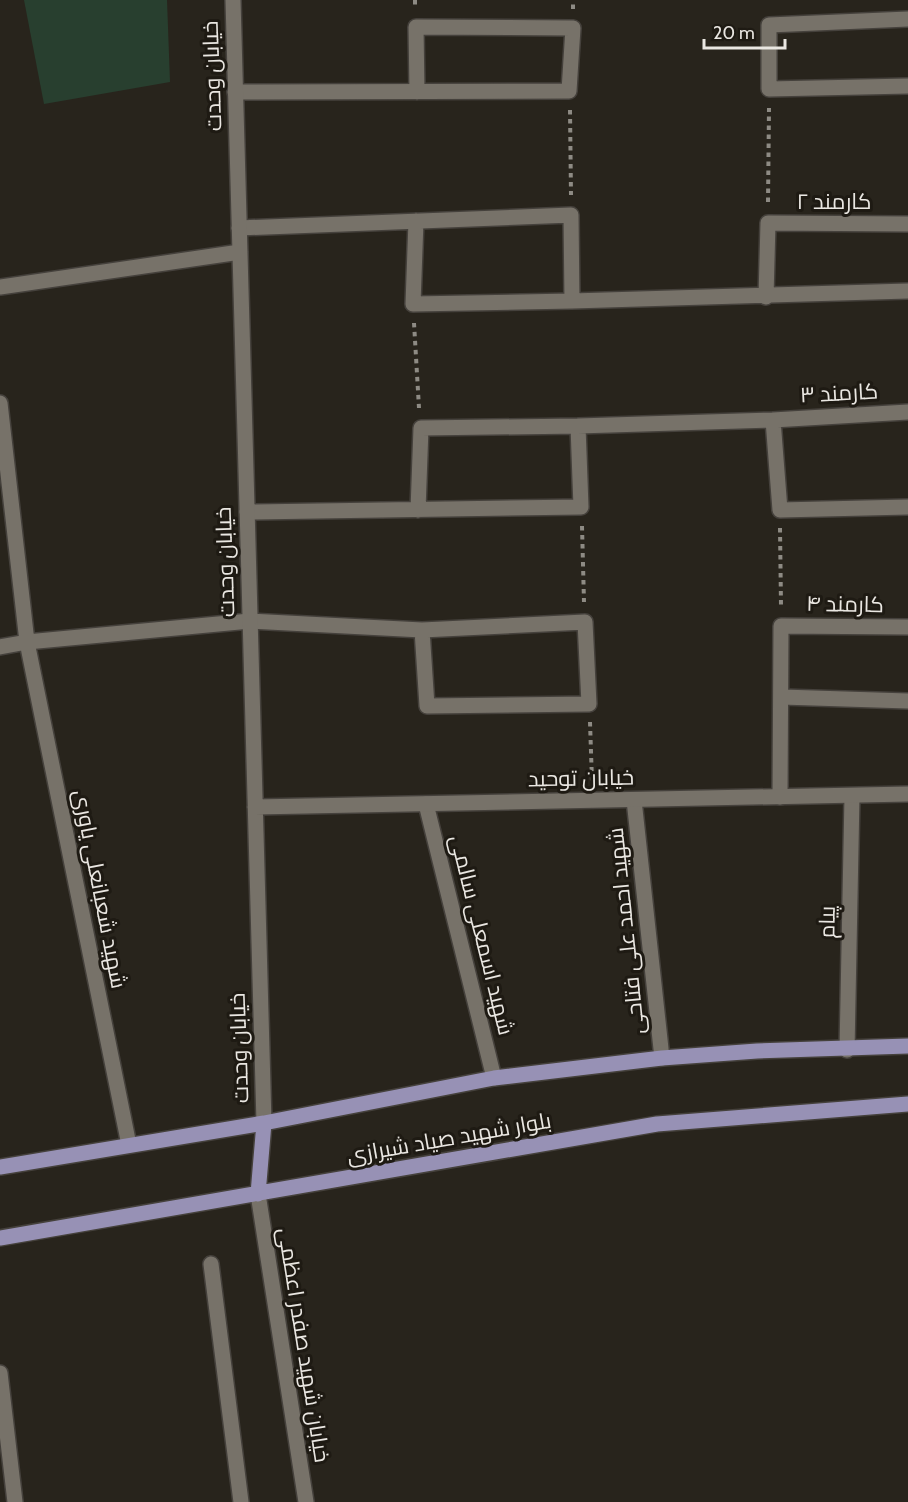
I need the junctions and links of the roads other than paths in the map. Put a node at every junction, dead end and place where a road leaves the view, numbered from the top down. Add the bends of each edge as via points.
1 (233, 0) edge
2 (908, 19) edge
3 (908, 86) edge
4 (235, 92) junction
5 (417, 92) junction
6 (416, 221) junction
7 (908, 224) edge
8 (239, 228) junction
9 (240, 252) junction
10 (0, 287) edge
11 (908, 291) edge
12 (765, 297) junction
13 (572, 301) junction
14 (0, 402) edge
15 (908, 412) edge
16 (773, 420) junction
17 (578, 426) junction
18 (908, 507) edge
19 (418, 510) junction
20 (247, 512) junction
21 (250, 621) junction
22 (908, 627) edge
23 (422, 630) junction
24 (27, 642) junction
25 (0, 647) edge
26 (782, 697) junction
27 (908, 701) edge
28 (908, 794) edge
29 (852, 795) junction
30 (780, 797) junction
31 (634, 800) junction
32 (426, 804) junction
33 (255, 807) junction
34 (908, 1046) edge
35 (847, 1050) junction
36 (662, 1058) junction
37 (494, 1078) junction
38 (908, 1104) edge
39 (264, 1123) junction
40 (129, 1145) junction
41 (0, 1167) edge
42 (258, 1194) junction
43 (0, 1238) edge
44 (211, 1264) dead end
45 (0, 1373) edge
46 (15, 1502) edge
47 (241, 1502) edge
48 (306, 1502) edge

1 - 4 street, خیابان وحدت
2 - 3 street via 769,25 769,89
4 - 5 street
4 - 8 street, خیابان وحدت
5 - 5 street via 569,91 573,28 416,27
6 - 8 street
6 - 13 street via 571,215
6 - 13 street via 413,304
7 - 12 street, کارمند ۲ via 768,223
8 - 9 street, خیابان وحدت
9 - 10 street
9 - 20 street, خیابان وحدت
11 - 12 street
12 - 13 street
14 - 24 street, شهید شعبانعلی یاوری
15 - 16 street, کارمند ۳
16 - 17 street, کارمند ۳
16 - 18 street via 780,510
17 - 19 street, کارمند ۳ via 421,428
17 - 19 street via 581,507
19 - 20 street
20 - 21 street, خیابان وحدت
21 - 23 street
21 - 24 street
21 - 33 street, خیابان وحدت
22 - 26 street, کارمند ۴ via 781,626
23 - 23 street via 585,622 589,704 427,706
24 - 25 street
24 - 40 street, شهید شعبانعلی یاوری
26 - 27 street
26 - 30 street
28 - 29 street, خیابان توحید
29 - 30 street, خیابان توحید
29 - 35 street, پیام
30 - 31 street, خیابان توحید
31 - 32 street, خیابان توحید
31 - 36 street, شهید احمد علی فتاحی
32 - 33 street, خیابان توحید
32 - 37 street, شهید اسمعلی سالمی
33 - 39 street, خیابان وحدت
34 - 35 main road
35 - 36 main road
36 - 37 main road
37 - 39 main road
38 - 42 main road, بلوار شهید صیاد شیرازی via 657,1124
39 - 40 main road
39 - 42 main road
40 - 41 main road
42 - 43 main road, بلوار شهید صیاد شیرازی
42 - 48 street, خیابان شهید صفدر اعظمی
44 - 47 street
45 - 46 street

